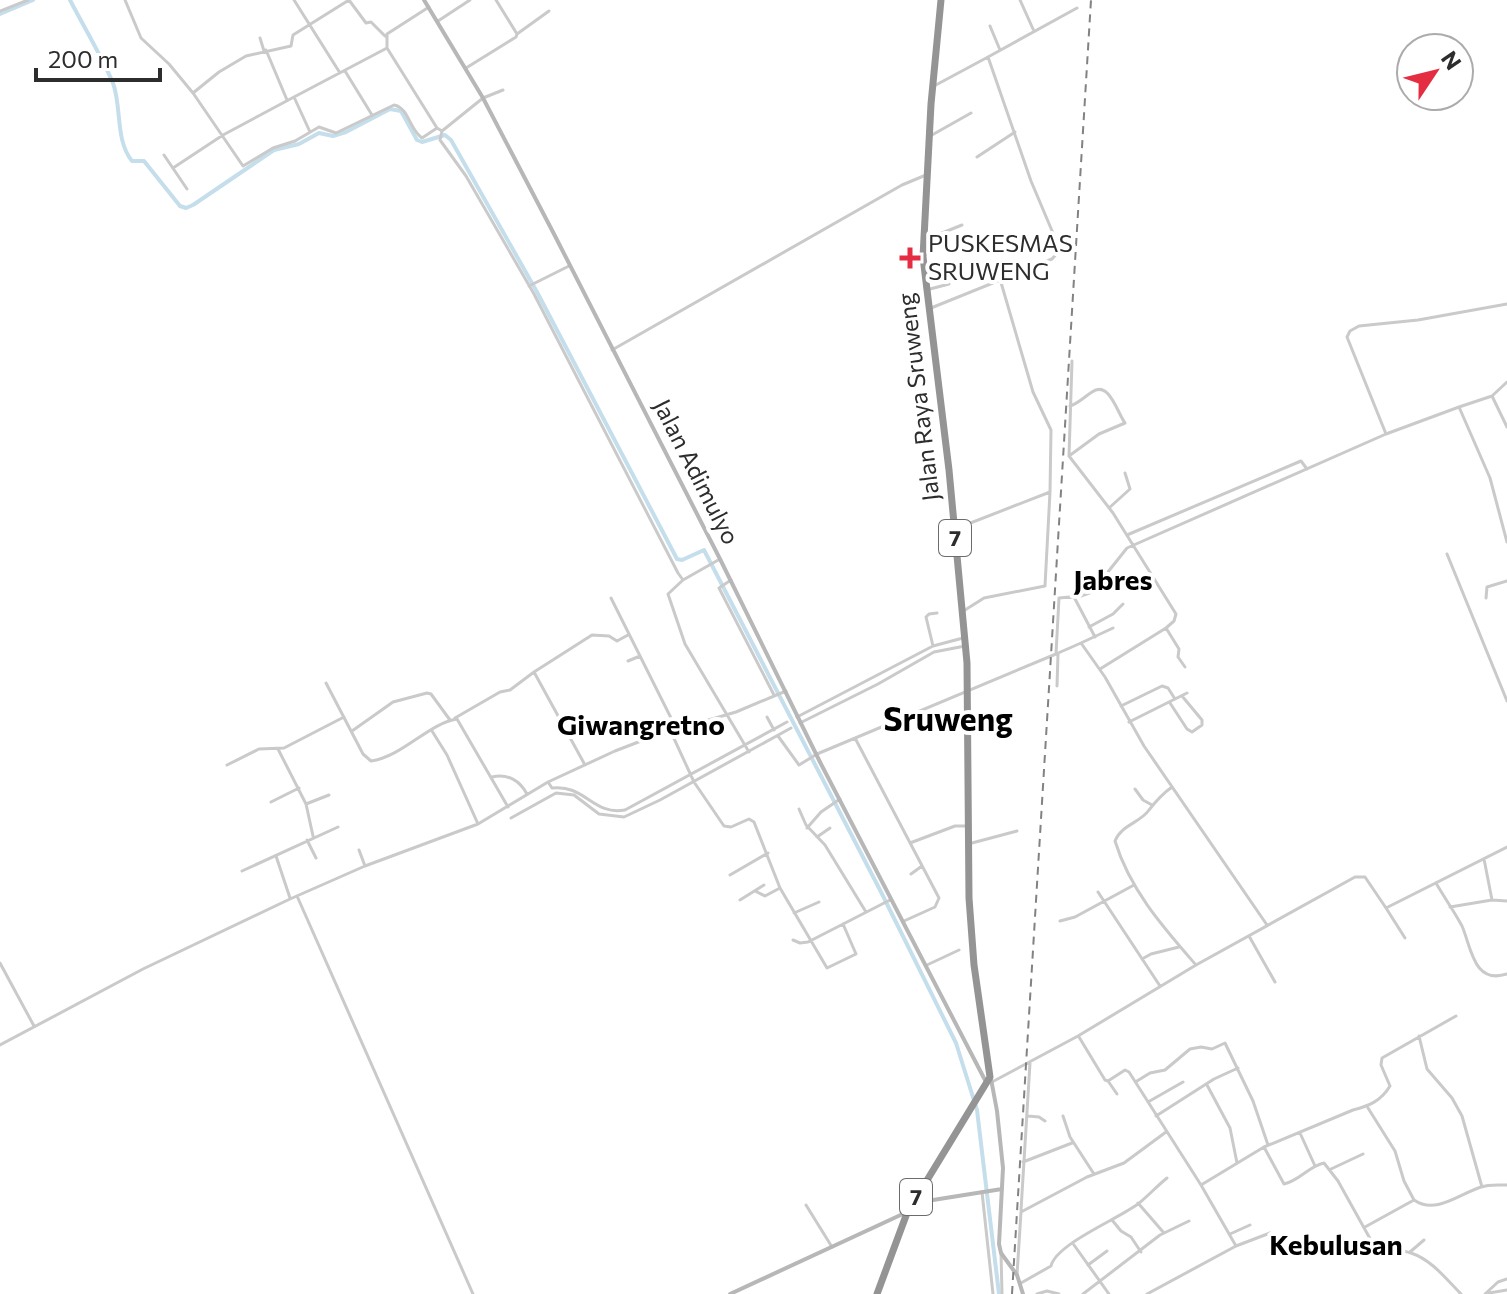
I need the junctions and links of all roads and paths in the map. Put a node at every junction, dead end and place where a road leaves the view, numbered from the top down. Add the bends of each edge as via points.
1 (28, 0) edge
2 (125, 0) edge
3 (294, 0) edge
4 (424, 0) edge
5 (470, 0) edge
6 (496, 0) edge
7 (941, 0) edge
8 (1020, 0) edge
9 (429, 7) junction
10 (1077, 8) dead end
11 (0, 11) edge
12 (549, 11) dead end
13 (438, 21) junction
14 (990, 26) dead end
15 (309, 27) junction
16 (1034, 31) junction
17 (517, 34) junction
18 (385, 36) junction
19 (260, 38) dead end
20 (387, 48) junction
21 (1000, 50) junction
22 (265, 51) junction
23 (988, 57) junction
24 (466, 68) junction
25 (343, 72) junction
26 (932, 87) junction
27 (503, 90) dead end
28 (193, 93) junction
29 (294, 97) junction
30 (483, 98) junction
31 (287, 100) junction
32 (971, 113) dead end
33 (373, 116) junction
34 (310, 132) junction
35 (440, 132) junction
36 (1015, 132) junction
37 (223, 135) junction
38 (929, 137) junction
39 (164, 155) dead end
40 (977, 157) dead end
41 (173, 168) junction
42 (926, 175) junction
43 (187, 189) dead end
44 (962, 225) dead end
45 (923, 240) junction
46 (569, 266) junction
47 (1000, 279) junction
48 (949, 284) dead end
49 (529, 286) junction
50 (926, 290) junction
51 (1507, 304) edge
52 (928, 309) junction
53 (612, 350) junction
54 (1072, 361) dead end
55 (1507, 382) edge
56 (1492, 396) junction
57 (1070, 406) junction
58 (1459, 407) junction
59 (1507, 427) edge
60 (1386, 434) junction
61 (1069, 456) junction
62 (1307, 469) junction
63 (1125, 473) dead end
64 (1050, 492) junction
65 (1201, 503) junction
66 (1109, 508) junction
67 (1188, 509) junction
68 (1206, 513) junction
69 (1193, 519) junction
70 (954, 529) junction
71 (1127, 535) junction
72 (1507, 542) edge
73 (1132, 546) junction
74 (1447, 554) dead end
75 (720, 559) junction
76 (683, 580) junction
77 (731, 580) junction
78 (1507, 581) edge
79 (1074, 597) junction
80 (611, 598) dead end
81 (1486, 598) dead end
82 (1123, 604) dead end
83 (961, 612) junction
84 (937, 613) dead end
85 (1089, 627) junction
86 (1113, 628) dead end
87 (1166, 628) junction
88 (629, 635) junction
89 (1095, 637) junction
90 (965, 642) junction
91 (1081, 643) junction
92 (933, 646) junction
93 (1057, 653) junction
94 (640, 656) junction
95 (628, 661) dead end
96 (1185, 667) dead end
97 (1100, 669) junction
98 (534, 672) junction
99 (875, 678) junction
100 (326, 683) dead end
101 (878, 684) junction
102 (1057, 686) dead end
103 (968, 690) junction
104 (1187, 693) dead end
105 (779, 694) junction
106 (1182, 696) junction
107 (1175, 699) junction
108 (1507, 701) edge
109 (1170, 703) junction
110 (1121, 706) junction
111 (728, 714) junction
112 (344, 717) junction
113 (767, 717) dead end
114 (452, 719) junction
115 (799, 720) junction
116 (787, 722) dead end
117 (1129, 722) junction
118 (791, 728) dead end
119 (677, 730) junction
120 (774, 730) junction
121 (352, 731) junction
122 (432, 731) junction
123 (671, 732) junction
124 (778, 736) junction
125 (855, 738) junction
126 (745, 745) junction
127 (278, 749) junction
128 (749, 752) junction
129 (815, 754) junction
130 (227, 765) dead end
131 (585, 765) junction
132 (691, 775) junction
133 (492, 777) junction
134 (548, 782) junction
135 (694, 782) junction
136 (1172, 787) junction
137 (299, 788) junction
138 (574, 789) junction
139 (1135, 789) dead end
140 (553, 790) junction
141 (527, 794) junction
142 (657, 794) junction
143 (329, 795) dead end
144 (574, 795) junction
145 (660, 800) junction
146 (838, 800) junction
147 (271, 802) dead end
148 (306, 804) junction
149 (1152, 805) junction
150 (508, 807) junction
151 (598, 807) junction
152 (799, 809) dead end
153 (594, 812) junction
154 (619, 812) junction
155 (511, 818) dead end
156 (619, 818) junction
157 (478, 824) junction
158 (967, 826) junction
159 (338, 827) dead end
160 (807, 828) junction
161 (830, 828) dead end
162 (1017, 831) dead end
163 (313, 836) junction
164 (817, 837) junction
165 (307, 840) junction
166 (910, 843) junction
167 (968, 844) junction
168 (1507, 847) edge
169 (359, 850) dead end
170 (768, 853) junction
171 (276, 856) junction
172 (316, 858) dead end
173 (1484, 859) junction
174 (365, 866) junction
175 (922, 866) junction
176 (242, 871) dead end
177 (911, 874) dead end
178 (730, 875) dead end
179 (1436, 883) junction
180 (764, 885) dead end
181 (1134, 885) junction
182 (780, 888) junction
183 (755, 891) junction
184 (1098, 892) dead end
185 (297, 896) junction
186 (290, 899) junction
187 (740, 900) dead end
188 (891, 900) junction
189 (1103, 900) junction
190 (1492, 900) junction
191 (1507, 901) edge
192 (819, 902) dead end
193 (1450, 907) junction
194 (1386, 908) junction
195 (866, 912) junction
196 (794, 913) junction
197 (904, 921) junction
198 (1060, 921) dead end
199 (843, 924) junction
200 (1267, 925) junction
201 (1249, 936) junction
202 (1405, 938) dead end
203 (793, 940) dead end
204 (810, 941) junction
205 (1179, 947) junction
206 (959, 950) dead end
207 (1142, 959) junction
208 (0, 963) edge
209 (927, 965) junction
210 (1196, 965) junction
211 (1507, 974) edge
212 (1275, 982) dead end
213 (1160, 986) junction
214 (1456, 1016) dead end
215 (35, 1027) junction
216 (1078, 1036) junction
217 (1419, 1036) junction
218 (0, 1045) edge
219 (1030, 1063) junction
220 (1238, 1068) junction
221 (990, 1081) junction
222 (1108, 1081) junction
223 (1135, 1082) junction
224 (1183, 1082) dead end
225 (1206, 1084) junction
226 (1117, 1094) dead end
227 (1148, 1102) junction
228 (1368, 1108) junction
229 (1028, 1116) junction
230 (1063, 1116) dead end
231 (1156, 1116) junction
232 (1045, 1121) dead end
233 (1166, 1132) junction
234 (1300, 1132) junction
235 (1073, 1143) junction
236 (1266, 1146) junction
237 (1363, 1154) dead end
238 (1023, 1162) junction
239 (1237, 1163) junction
240 (1315, 1166) junction
241 (1331, 1169) junction
242 (1094, 1174) junction
243 (1167, 1178) dead end
244 (1201, 1185) junction
245 (1507, 1185) edge
246 (1482, 1187) junction
247 (1002, 1189) junction
248 (986, 1191) junction
249 (1414, 1200) junction
250 (1138, 1203) junction
251 (806, 1205) dead end
252 (1021, 1212) junction
253 (907, 1213) junction
254 (1112, 1220) junction
255 (1189, 1221) dead end
256 (1250, 1225) dead end
257 (1363, 1228) junction
258 (1164, 1233) junction
259 (1270, 1233) dead end
260 (1230, 1234) junction
261 (1424, 1240) dead end
262 (1073, 1244) junction
263 (1236, 1246) junction
264 (832, 1247) junction
265 (1107, 1251) dead end
266 (1141, 1252) junction
267 (1410, 1252) junction
268 (1001, 1253) junction
269 (1088, 1265) junction
270 (1017, 1275) junction
271 (1507, 1279) edge
272 (1101, 1281) junction
273 (1021, 1283) junction
274 (1507, 1290) edge
275 (1086, 1293) edge
276 (473, 1294) edge
277 (730, 1294) edge
278 (877, 1294) edge
279 (993, 1294) edge
280 (1002, 1294) edge
281 (1023, 1294) edge
282 (1037, 1294) edge
283 (1059, 1294) edge
284 (1109, 1294) edge
285 (1147, 1294) edge
286 (1461, 1294) edge
287 (1485, 1294) edge

1 - 11 street
2 - 28 street via 141,38
3 - 15 street
4 - 9 street, Jalan Adimulyo
5 - 13 street
6 - 17 street
7 - 26 highway, Jalan Raya Sruweng / 7
8 - 16 street
9 - 13 street, Jalan Adimulyo
9 - 18 street
10 - 16 street
12 - 17 street
13 - 24 street, Jalan Adimulyo
14 - 21 street
15 - 18 street via 349,0 366,23
15 - 22 street via 293,35 291,46
15 - 25 street
16 - 21 street
17 - 24 street
18 - 20 street
19 - 22 street
20 - 25 street
20 - 35 street
21 - 23 street
22 - 28 street via 231,65
22 - 31 street
23 - 26 street
23 - 36 street
24 - 30 street, Jalan Adimulyo
25 - 29 street
25 - 33 street
26 - 38 highway, Jalan Raya Sruweng / 7
27 - 30 street
28 - 37 street
29 - 31 street
29 - 34 street
30 - 35 street
30 - 46 street, Jalan Adimulyo
31 - 37 street
32 - 38 street
33 - 34 street via 336,133 319,127
33 - 35 street via 398,105 422,138
34 - 37 street via 246,166
35 - 49 street
36 - 40 street
36 - 47 street via 1058,252
37 - 41 street
38 - 42 highway, Jalan Raya Sruweng / 7
39 - 41 street
41 - 43 street
42 - 45 highway, Jalan Raya Sruweng / 7
42 - 53 street
44 - 45 street
45 - 50 highway, Jalan Raya Sruweng / 7
46 - 49 street
46 - 53 street, Jalan Adimulyo
47 - 52 street
47 - 64 street via 1033,392 1051,430
48 - 50 street
49 - 76 street
50 - 52 highway, Jalan Raya Sruweng / 7
51 - 60 street via 1350,331 1347,337
52 - 70 highway, Jalan Raya Sruweng / 7
53 - 75 street, Jalan Adimulyo
54 - 57 street
55 - 56 street
56 - 58 street
56 - 59 street
57 - 61 street
57 - 61 street via 1104,390 1125,424 1099,434
58 - 60 street
58 - 72 street via 1490,478
60 - 62 street
61 - 66 street
62 - 65 street via 1301,461
62 - 68 street
63 - 66 street via 1130,489
64 - 70 street
64 - 83 street via 1045,586 979,599
65 - 67 street
65 - 68 street
66 - 71 street
67 - 69 street
67 - 71 street
68 - 69 street
69 - 73 street
70 - 83 highway, Jalan Raya Sruweng / 7
71 - 73 street
73 - 79 street via 1096,589
73 - 87 street via 1175,609 1176,618
74 - 108 street
75 - 76 street
75 - 77 street, Jalan Adimulyo
76 - 111 street via 668,594 678,630
77 - 105 street, Jalan Adimulyo
77 - 105 street via 721,585
78 - 81 street via 1487,586
79 - 85 street
79 - 93 street via 1057,600
80 - 88 street
82 - 85 street
83 - 90 highway, Jalan Raya Sruweng / 7
84 - 92 street via 926,617
85 - 89 street
86 - 89 street
87 - 96 street
87 - 97 street
88 - 94 street
88 - 98 street via 615,641 592,635
89 - 91 street
90 - 92 street
90 - 101 street via 934,652
90 - 103 highway, Jalan Raya Sruweng / 7
91 - 93 street
91 - 97 street
92 - 99 street
93 - 102 street
93 - 103 street
94 - 95 street
94 - 119 street
97 - 110 street
98 - 114 street
98 - 131 street
99 - 101 street
99 - 115 street
100 - 112 street
101 - 115 street
103 - 125 street
103 - 158 highway, Jalan Raya Sruweng / 7
104 - 106 street
105 - 111 street
105 - 115 street, Jalan Adimulyo
106 - 107 street
106 - 109 street via 1202,720 1192,732
107 - 109 street
107 - 110 street via 1162,686
109 - 117 street
110 - 117 street
111 - 119 street
111 - 126 street
112 - 121 street
112 - 127 street
113 - 120 street
114 - 121 street via 427,693 393,702
114 - 122 street
114 - 133 street via 461,724
115 - 129 street, Jalan Adimulyo
116 - 120 street
117 - 136 street
118 - 124 street
119 - 123 street
120 - 126 street
121 - 122 street via 363,754 374,761
122 - 157 street
123 - 131 street
123 - 132 street
124 - 128 street
124 - 129 street via 799,765
125 - 129 street
125 - 166 street
126 - 128 street
126 - 132 street
127 - 130 street via 259,749
127 - 137 street
128 - 135 street
129 - 146 street, Jalan Adimulyo
131 - 134 street
132 - 135 street
132 - 142 street
133 - 141 street via 518,781
133 - 150 street
134 - 140 street
134 - 141 street
135 - 145 street
135 - 170 street via 725,827 751,820
136 - 149 street
136 - 200 street
137 - 147 street
137 - 148 street
138 - 140 street
138 - 144 street
138 - 151 street
139 - 149 street
140 - 144 street
140 - 155 street
141 - 150 street
142 - 145 street
142 - 154 street
143 - 148 street
144 - 153 street
145 - 156 street
146 - 160 street
146 - 188 street, Jalan Adimulyo
148 - 163 street
149 - 181 street via 1115,838
150 - 157 street
151 - 153 street
151 - 154 street
152 - 160 street
153 - 156 street
154 - 156 street
157 - 174 street
158 - 166 street
158 - 167 highway, Jalan Raya Sruweng / 7
159 - 163 street
160 - 164 street
161 - 164 street
162 - 167 street
163 - 165 street
164 - 195 street
165 - 171 street
165 - 172 street
166 - 175 street
167 - 221 highway, Jalan Raya Sruweng / 7 via 972,949
168 - 173 street
169 - 174 street
170 - 178 street
170 - 182 street
171 - 176 street
171 - 186 street
173 - 179 street
173 - 190 street
174 - 185 street
175 - 177 street
175 - 197 street via 938,903
179 - 193 street
179 - 194 street
180 - 183 street
181 - 189 street
181 - 205 street
182 - 183 street via 765,896
182 - 196 street
183 - 187 street
184 - 189 street
185 - 186 street
185 - 276 street
186 - 215 street
188 - 195 street
188 - 197 street, Jalan Adimulyo
189 - 198 street
189 - 207 street
190 - 191 street
190 - 193 street
192 - 196 street
193 - 211 street via 1477,965 1495,976
194 - 200 street via 1361,875
194 - 202 street
195 - 199 street
196 - 204 street
197 - 209 street, Jalan Adimulyo
199 - 204 street
199 - 204 street via 856,955 827,968
200 - 201 street
201 - 210 street
201 - 212 street
203 - 204 street
205 - 207 street
205 - 210 street
206 - 209 street
207 - 213 street
208 - 215 street
209 - 221 street, Jalan Adimulyo
210 - 213 street
213 - 216 street
214 - 217 street
215 - 218 street
216 - 219 street
216 - 222 street
217 - 228 street via 1382,1058 1389,1090
217 - 246 street via 1427,1069 1462,1116
219 - 221 street
219 - 229 street
220 - 223 street via 1223,1043 1190,1049 1165,1070
220 - 225 street
220 - 236 street
221 - 247 street, Jalan Adimulyo via 1001,1138
221 - 253 highway, 7
222 - 223 street via 1126,1070
222 - 226 street
223 - 227 street
224 - 227 street
225 - 231 street
225 - 239 street via 1230,1128
227 - 231 street
228 - 234 street
228 - 249 street via 1395,1151
229 - 232 street
229 - 238 street
230 - 235 street
231 - 233 street
233 - 242 street via 1124,1163
233 - 244 street
234 - 236 street
234 - 240 street
235 - 238 street
235 - 242 street
236 - 239 street
236 - 240 street via 1284,1184
237 - 241 street
238 - 252 street
239 - 244 street
240 - 241 street via 1324,1163
241 - 257 street
242 - 252 street
243 - 250 street
244 - 260 street
245 - 246 street
246 - 249 street via 1436,1206
247 - 248 street
247 - 268 street, Jalan Adimulyo
248 - 253 street via 940,1198
248 - 279 street
249 - 257 street
250 - 254 street
250 - 258 street
251 - 264 street
252 - 270 street
253 - 264 street
253 - 278 highway, 7
254 - 262 street
254 - 266 street
255 - 258 street
256 - 260 street
257 - 267 street via 1378,1248
258 - 266 street
259 - 263 street
260 - 263 street
261 - 267 street
262 - 269 street
262 - 273 street via 1051,1266
263 - 285 street
264 - 277 street
265 - 269 street
266 - 272 street
267 - 286 street
268 - 270 street
268 - 280 street
269 - 272 street
270 - 273 street
271 - 287 street
272 - 275 street
272 - 284 street
273 - 281 street
274 - 287 street
282 - 283 street

